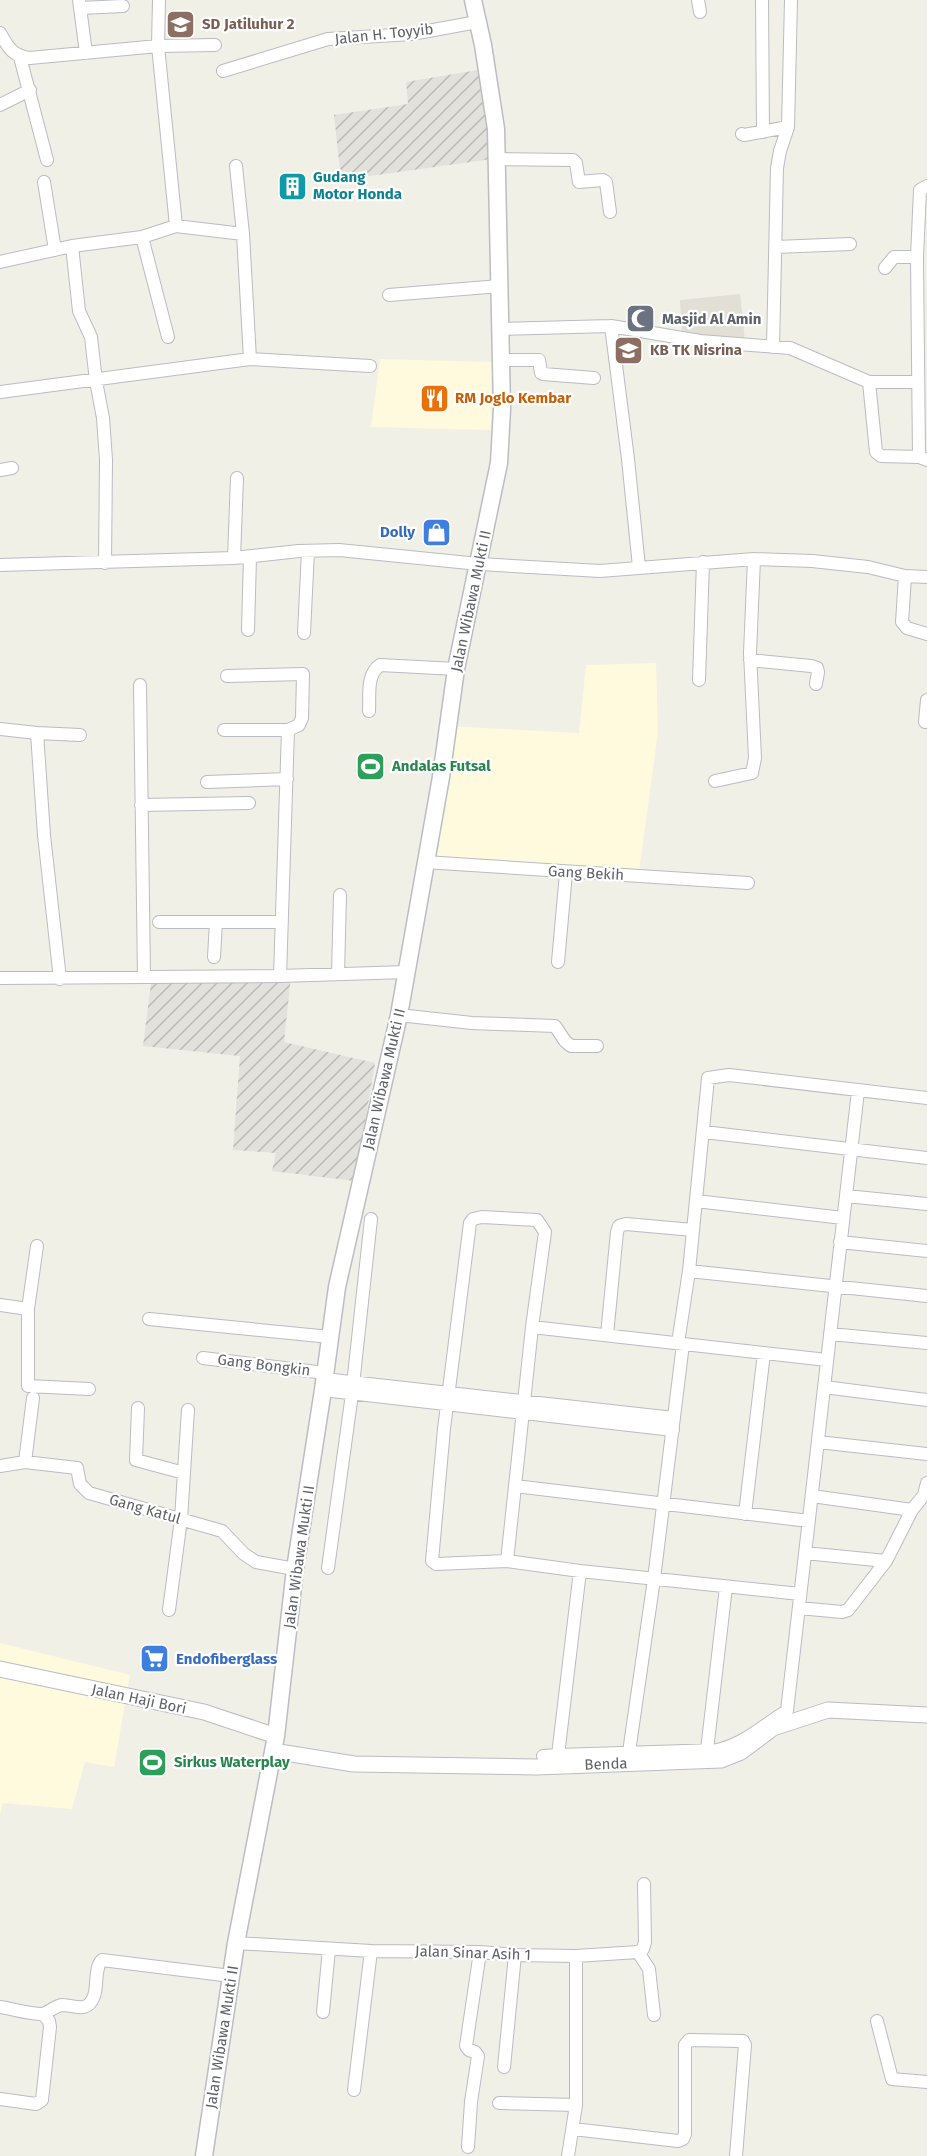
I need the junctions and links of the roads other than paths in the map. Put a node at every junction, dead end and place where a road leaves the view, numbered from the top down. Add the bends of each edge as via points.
1 (159, 0) edge
2 (473, 0) edge
3 (762, 0) edge
4 (792, 0) edge
5 (80, 4) edge
6 (123, 6) dead end
7 (477, 22) junction
8 (0, 33) edge
9 (215, 45) dead end
10 (158, 46) junction
11 (86, 53) junction
12 (20, 57) junction
13 (223, 71) dead end
14 (30, 90) junction
15 (0, 105) edge
16 (788, 127) junction
17 (763, 132) junction
18 (742, 134) dead end
19 (496, 159) junction
20 (47, 160) dead end
21 (236, 166) dead end
22 (44, 182) dead end
23 (927, 186) edge
24 (610, 212) dead end
25 (176, 226) junction
26 (243, 234) junction
27 (142, 237) junction
28 (850, 244) dead end
29 (72, 246) junction
30 (776, 246) junction
31 (56, 250) junction
32 (917, 257) junction
33 (0, 262) edge
34 (885, 268) dead end
35 (500, 286) junction
36 (389, 295) dead end
37 (610, 326) junction
38 (501, 329) junction
39 (168, 337) dead end
40 (773, 347) junction
41 (250, 359) junction
42 (501, 360) junction
43 (370, 366) dead end
44 (594, 378) dead end
45 (96, 381) junction
46 (869, 382) junction
47 (917, 382) junction
48 (0, 392) edge
49 (923, 459) edge
50 (237, 478) dead end
51 (308, 551) junction
52 (250, 557) junction
53 (234, 558) junction
54 (754, 559) junction
55 (703, 562) junction
56 (105, 563) junction
57 (479, 564) junction
58 (0, 565) edge
59 (639, 567) junction
60 (905, 576) junction
61 (927, 576) edge
62 (248, 630) dead end
63 (304, 633) dead end
64 (927, 634) edge
65 (750, 660) junction
66 (456, 669) junction
67 (227, 676) dead end
68 (699, 680) dead end
69 (816, 684) dead end
70 (140, 685) dead end
71 (927, 700) edge
72 (369, 711) dead end
73 (925, 722) dead end
74 (0, 729) edge
75 (224, 730) dead end
76 (288, 730) junction
77 (37, 733) junction
78 (80, 735) dead end
79 (286, 779) junction
80 (715, 781) dead end
81 (207, 782) dead end
82 (249, 803) dead end
83 (141, 805) junction
84 (425, 862) junction
85 (566, 873) junction
86 (748, 883) dead end
87 (340, 895) dead end
88 (159, 922) dead end
89 (216, 922) junction
90 (282, 922) junction
91 (214, 957) dead end
92 (558, 962) dead end
93 (407, 972) junction
94 (338, 974) junction
95 (280, 976) junction
96 (144, 977) junction
97 (0, 978) edge
98 (60, 979) junction
99 (399, 1014) junction
100 (597, 1046) dead end
101 (858, 1092) junction
102 (927, 1098) edge
103 (704, 1132) junction
104 (851, 1149) junction
105 (927, 1158) edge
106 (846, 1196) junction
107 (696, 1201) junction
108 (927, 1204) edge
109 (843, 1218) junction
110 (371, 1219) dead end
111 (693, 1230) junction
112 (840, 1242) junction
113 (37, 1246) dead end
114 (927, 1251) edge
115 (689, 1271) junction
116 (835, 1287) junction
117 (927, 1296) edge
118 (0, 1305) edge
119 (28, 1309) junction
120 (149, 1319) dead end
121 (532, 1327) junction
122 (830, 1334) junction
123 (607, 1335) junction
124 (330, 1337) junction
125 (927, 1343) edge
126 (681, 1344) junction
127 (764, 1353) junction
128 (202, 1358) dead end
129 (827, 1360) junction
130 (324, 1381) junction
131 (824, 1387) junction
132 (353, 1388) junction
133 (89, 1389) dead end
134 (33, 1398) dead end
135 (449, 1398) junction
136 (927, 1400) edge
137 (523, 1407) junction
138 (138, 1408) dead end
139 (188, 1410) dead end
140 (673, 1424) junction
141 (818, 1442) junction
142 (927, 1454) edge
143 (25, 1462) junction
144 (0, 1466) edge
145 (184, 1473) junction
146 (927, 1483) edge
147 (515, 1486) junction
148 (812, 1496) junction
149 (663, 1504) junction
150 (912, 1510) junction
151 (745, 1514) junction
152 (181, 1519) junction
153 (809, 1521) junction
154 (805, 1552) junction
155 (886, 1561) junction
156 (507, 1562) junction
157 (328, 1568) dead end
158 (295, 1569) junction
159 (580, 1571) junction
160 (654, 1579) junction
161 (726, 1587) junction
162 (800, 1594) junction
163 (799, 1608) junction
164 (169, 1610) dead end
165 (0, 1669) edge
166 (927, 1715) edge
167 (274, 1743) junction
168 (707, 1750) junction
169 (629, 1752) junction
170 (558, 1755) junction
171 (543, 1756) dead end
172 (644, 1884) dead end
173 (236, 1943) junction
174 (328, 1949) junction
175 (371, 1951) junction
176 (480, 1952) junction
177 (638, 1952) junction
178 (515, 1955) junction
179 (576, 1956) junction
180 (231, 1976) junction
181 (0, 2007) edge
182 (323, 2012) dead end
183 (43, 2014) junction
184 (654, 2014) dead end
185 (877, 2021) dead end
186 (504, 2067) dead end
187 (927, 2082) edge
188 (354, 2090) dead end
189 (0, 2099) edge
190 (499, 2103) dead end
191 (576, 2105) junction
192 (573, 2129) junction
193 (468, 2147) dead end
194 (204, 2156) edge
195 (568, 2156) edge
196 (736, 2156) edge

1 - 10 street
2 - 7 main road, Jalan Wibawa Mukti II
3 - 17 street
4 - 16 street
5 - 6 street
5 - 11 street
7 - 13 street, Jalan H. Toyyib via 412,34 328,39
7 - 19 main road, Jalan Wibawa Mukti II via 496,129
8 - 12 street via 9,49
9 - 10 street
10 - 11 street
10 - 25 street
11 - 12 street
12 - 14 street
14 - 15 street
14 - 20 street
16 - 17 street
16 - 30 street via 777,168
17 - 18 street
19 - 24 street via 573,160 578,181 606,182
19 - 35 main road, Jalan Wibawa Mukti II
21 - 26 street
22 - 31 street
23 - 32 street via 920,190
25 - 26 street
25 - 27 street
26 - 41 street
27 - 29 street
27 - 39 street
28 - 30 street
29 - 31 street
29 - 45 street via 79,311 91,337
30 - 40 street
31 - 33 street
32 - 34 street via 894,257
32 - 47 street
35 - 36 street
35 - 38 main road, Jalan Wibawa Mukti II
37 - 38 street
37 - 40 street via 700,341
37 - 59 street
38 - 42 main road, Jalan Wibawa Mukti II
40 - 46 street via 790,348
41 - 43 street
41 - 45 street
42 - 44 street via 539,360 543,374
42 - 57 main road, Jalan Wibawa Mukti II via 500,463
45 - 48 street
45 - 56 street via 106,460
46 - 47 street
46 - 49 street via 876,452 881,456
47 - 49 street
50 - 53 street
51 - 52 street
51 - 57 street via 339,550
51 - 63 street
52 - 53 street
52 - 62 street
53 - 56 street
54 - 55 street
54 - 60 street via 868,567
54 - 65 street
55 - 59 street
55 - 68 street
56 - 58 street
57 - 59 street via 600,571
57 - 66 main road, Jalan Wibawa Mukti II
60 - 61 street
60 - 64 street via 902,622 907,628
65 - 69 street via 811,666 818,672
65 - 80 street via 755,758 752,773
66 - 72 street via 380,665 370,677
66 - 84 main road, Jalan Wibawa Mukti II
67 - 76 street via 303,674 302,718
70 - 83 street
71 - 73 street
74 - 77 street
75 - 76 street
76 - 79 street
77 - 78 street
77 - 98 street
79 - 81 street
79 - 90 street
82 - 83 street
83 - 96 street
84 - 85 street, Gang Bekih
84 - 93 main road, Jalan Wibawa Mukti II
85 - 86 street, Gang Bekih
85 - 92 street
87 - 94 street
88 - 89 street
89 - 90 street
89 - 91 street
90 - 95 street
93 - 94 street
93 - 99 main road, Jalan Wibawa Mukti II
94 - 95 street
95 - 96 street
96 - 98 street
97 - 98 street
99 - 100 street via 472,1023 555,1026 571,1046
99 - 124 main road, Jalan Wibawa Mukti II via 337,1287
101 - 102 street
101 - 103 street via 729,1075 708,1078
101 - 104 street
103 - 104 street
103 - 107 street
104 - 105 street
104 - 106 street
106 - 108 street
106 - 109 street
107 - 109 street
107 - 111 street
109 - 112 street
110 - 132 street
111 - 115 street
111 - 123 street via 619,1226
112 - 114 street
112 - 116 street
113 - 119 street
115 - 116 street
115 - 126 street
116 - 117 street
116 - 122 street
118 - 119 street
119 - 133 street via 28,1386
120 - 124 street
121 - 123 street
121 - 135 street via 542,1225 537,1220 482,1216 473,1219
121 - 137 street
122 - 125 street
122 - 129 street
123 - 126 street
124 - 130 main road, Jalan Wibawa Mukti II
126 - 127 street
126 - 140 street
127 - 129 street
127 - 151 street
128 - 130 street, Gang Bongkin
129 - 131 street
130 - 132 street, Gang Bongkin
130 - 158 main road, Jalan Wibawa Mukti II
131 - 136 street
131 - 141 street
132 - 135 street, Gang Bongkin
132 - 157 street
134 - 143 street
135 - 137 street, Gang Bongkin
135 - 156 street via 432,1561
137 - 140 street, Gang Bongkin
137 - 147 street
138 - 145 street via 136,1460
139 - 145 street
140 - 149 street
141 - 142 street
141 - 148 street
143 - 144 street, Gang Katul
143 - 152 street, Gang Katul via 77,1468 80,1484 89,1493
145 - 152 street
146 - 150 street via 924,1495
147 - 149 street
147 - 156 street
148 - 150 street
148 - 153 street
149 - 151 street
149 - 160 street
150 - 155 street
151 - 153 street
152 - 158 street, Gang Katul via 222,1531 256,1562
152 - 164 street
153 - 154 street
154 - 155 street
154 - 162 street
155 - 163 street via 848,1610
156 - 159 street
158 - 167 main road, Jalan Wibawa Mukti II
159 - 160 street
159 - 170 street
160 - 161 street
160 - 169 street
161 - 162 street
161 - 168 street
162 - 163 street
163 - 168 street via 787,1711 743,1742
165 - 167 street, Jalan Haji Bori via 204,1712
166 - 167 street, Benda via 828,1710 773,1728 741,1752 721,1760 537,1767 354,1764
167 - 173 main road, Jalan Wibawa Mukti II
168 - 169 street
169 - 170 street
170 - 171 street
172 - 177 street via 645,1942
173 - 174 street, Jalan Sinar Asih 1
173 - 180 main road, Jalan Wibawa Mukti II
174 - 175 street, Jalan Sinar Asih 1
174 - 182 street
175 - 176 street, Jalan Sinar Asih 1
175 - 188 street
176 - 178 street, Jalan Sinar Asih 1
176 - 193 street via 466,2046 477,2056
177 - 179 street, Jalan Sinar Asih 1
177 - 184 street via 649,1969
178 - 179 street, Jalan Sinar Asih 1
178 - 186 street
179 - 191 street
180 - 183 street via 102,1960 91,2003 79,2008 61,2005
180 - 194 main road, Jalan Wibawa Mukti II
181 - 183 street
183 - 189 street via 50,2027 42,2100 36,2104
185 - 187 street via 892,2079
190 - 191 street
191 - 192 street
192 - 195 street
192 - 196 street via 683,2139 685,2045 689,2040 742,2041 745,2045

